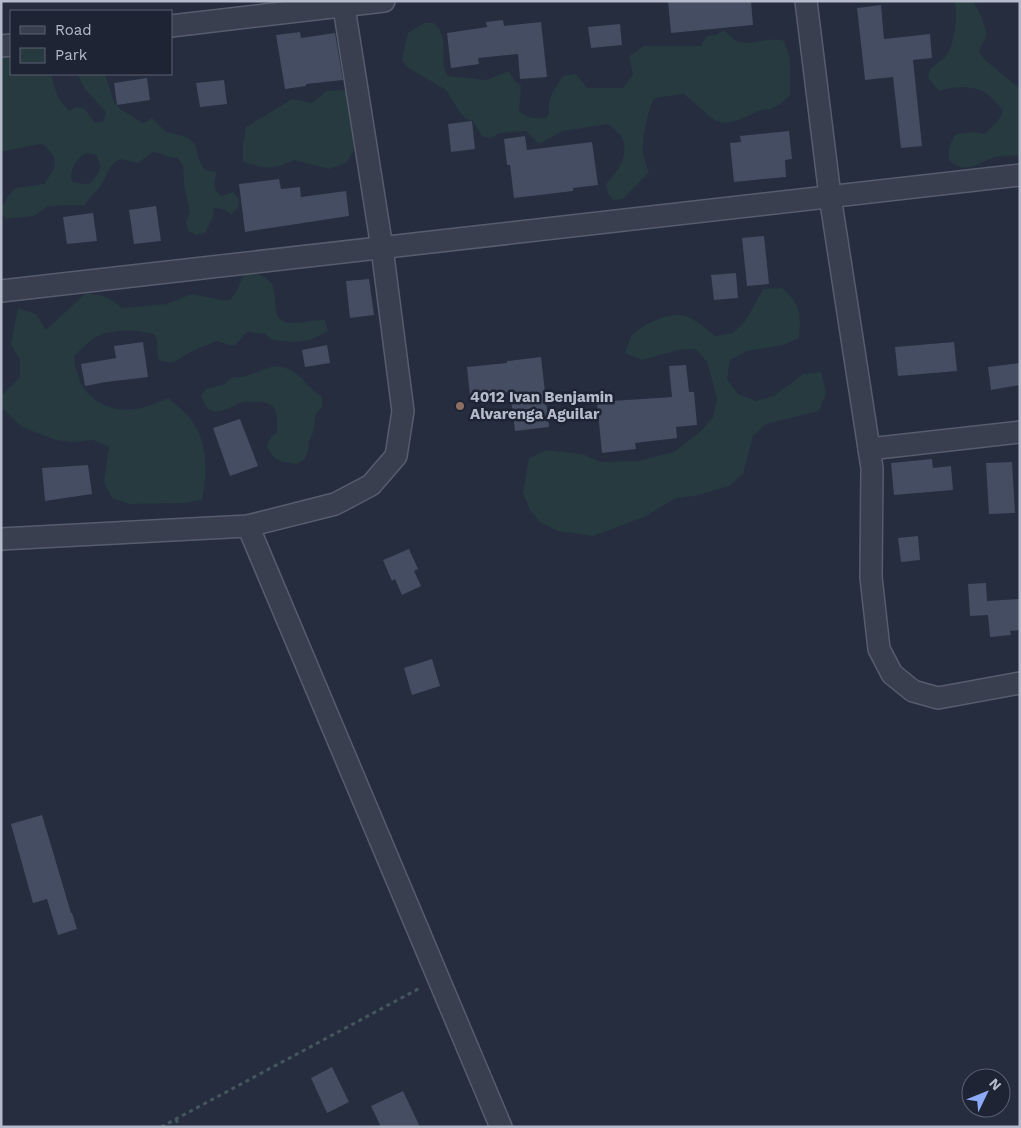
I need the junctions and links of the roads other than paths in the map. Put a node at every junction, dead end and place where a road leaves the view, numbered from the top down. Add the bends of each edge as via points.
1 (384, 1) edge
2 (806, 1) edge
3 (343, 4) edge
4 (172, 26) edge
5 (1020, 175) edge
6 (830, 196) junction
7 (382, 248) junction
8 (1, 291) edge
9 (1020, 432) edge
10 (869, 449) junction
11 (248, 526) junction
12 (1, 540) edge
13 (1020, 683) edge
14 (501, 1127) edge

1 - 3 street
2 - 6 street
3 - 4 street
3 - 7 street
5 - 6 street
6 - 7 street
6 - 10 street
7 - 8 street
7 - 11 street via 403,411 396,456 371,485 334,504
9 - 10 street
10 - 13 street via 872,468 871,577 879,649 892,674 912,692 938,698
11 - 12 street
11 - 14 street

